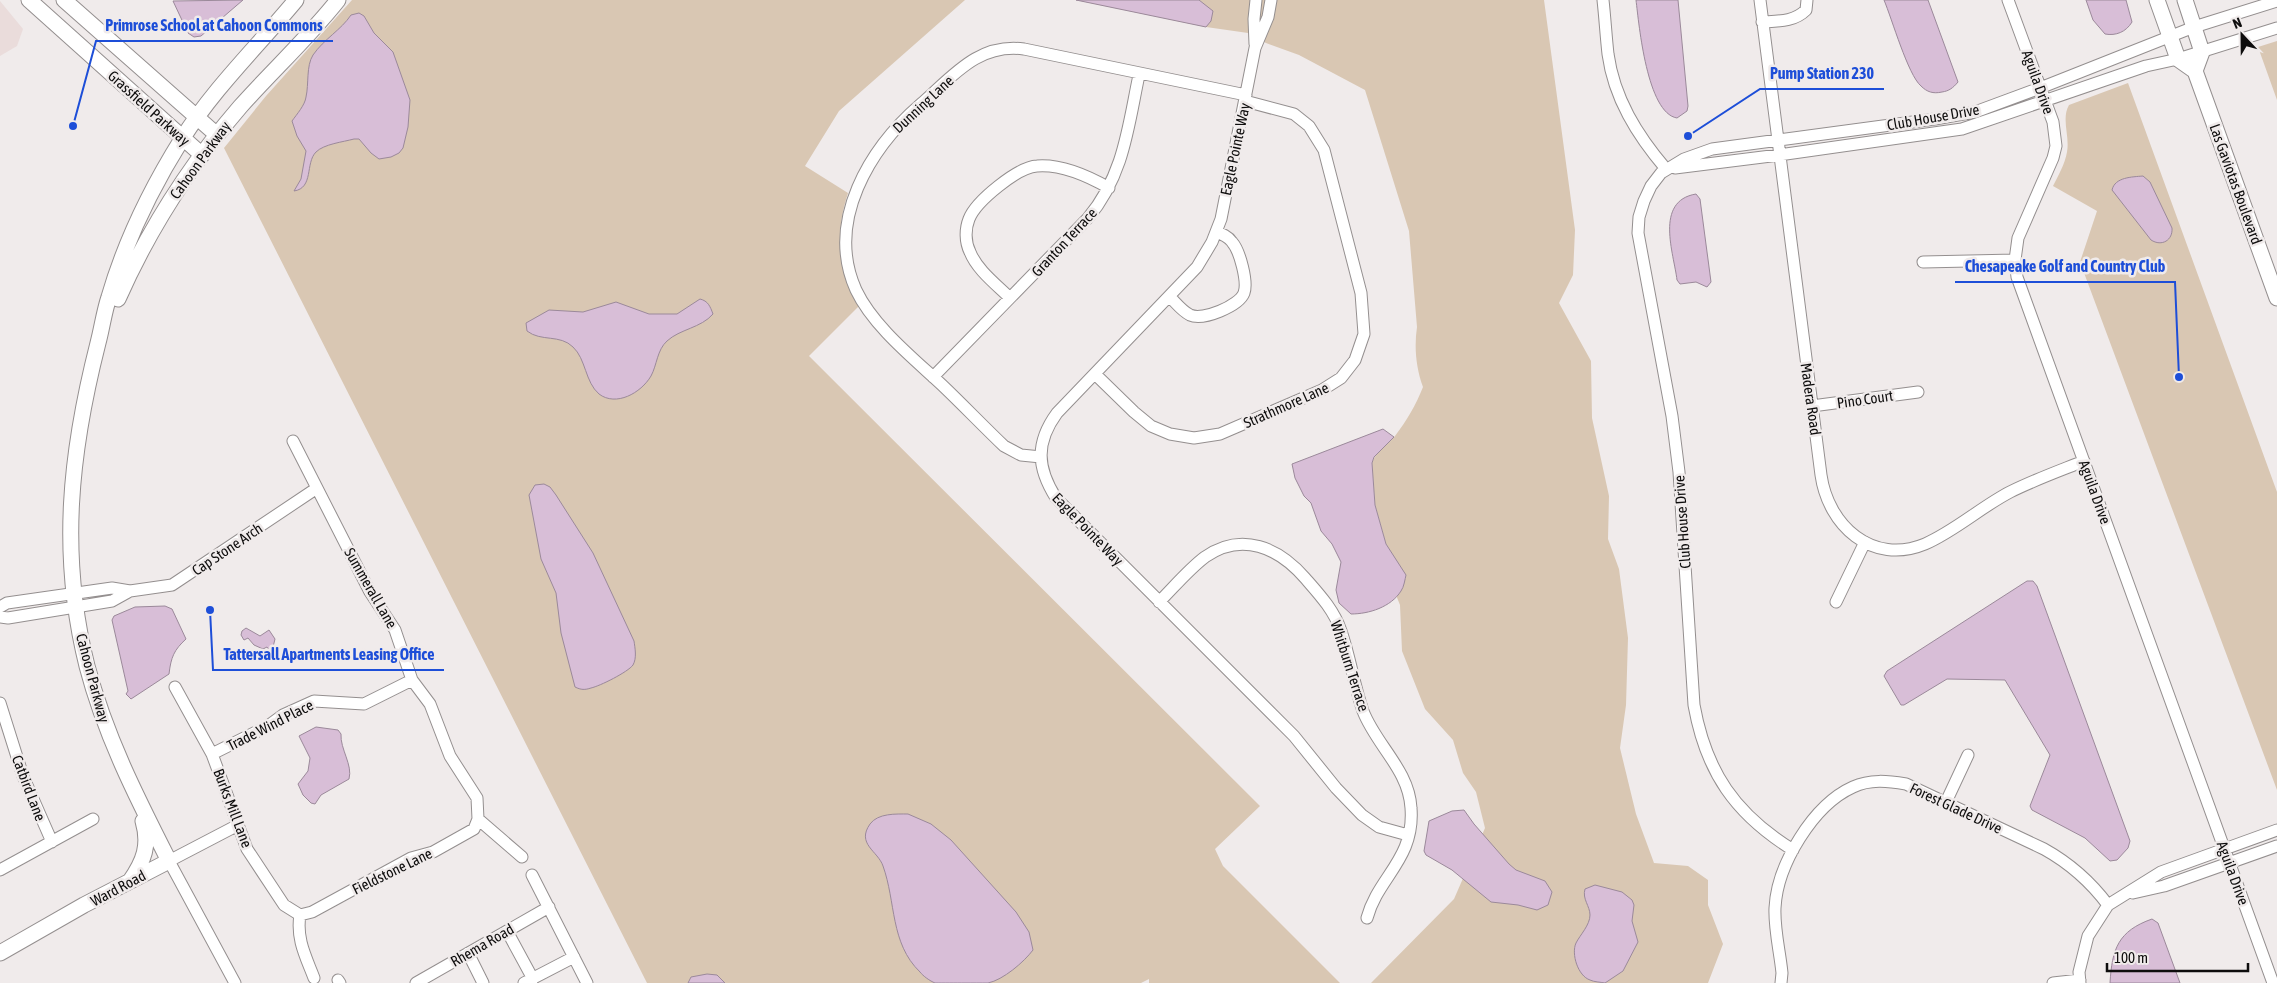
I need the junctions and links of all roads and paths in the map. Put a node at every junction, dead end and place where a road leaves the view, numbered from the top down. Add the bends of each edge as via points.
1 (29, 0) edge
2 (64, 0) edge
3 (296, 0) edge
4 (338, 0) edge
5 (1256, 0) edge
6 (1271, 0) edge
7 (1602, 0) edge
8 (1760, 0) edge
9 (1807, 0) edge
10 (2008, 0) edge
11 (2157, 0) edge
12 (2184, 0) edge
13 (2277, 1) edge
14 (1762, 22) junction
15 (2194, 26) junction
16 (2277, 28) edge
17 (2170, 36) junction
18 (1255, 48) junction
19 (2202, 52) junction
20 (2178, 59) junction
21 (2195, 71) junction
22 (1139, 75) junction
23 (2040, 88) junction
24 (1246, 98) junction
25 (2045, 102) junction
26 (196, 118) junction
27 (217, 135) junction
28 (182, 138) junction
29 (1777, 141) junction
30 (202, 155) junction
31 (1779, 155) junction
32 (1666, 169) junction
33 (1109, 188) junction
34 (1216, 232) junction
35 (2015, 260) junction
36 (1923, 262) dead end
37 (1170, 297) junction
38 (1010, 298) junction
39 (2277, 298) edge
40 (97, 345) junction
41 (1096, 374) junction
42 (933, 378) junction
43 (1918, 392) dead end
44 (1812, 406) junction
45 (293, 441) dead end
46 (1041, 457) junction
47 (2084, 461) junction
48 (317, 488) junction
49 (1865, 542) junction
50 (75, 600) junction
51 (1159, 602) junction
52 (1836, 602) dead end
53 (0, 606) edge
54 (0, 617) edge
55 (412, 680) junction
56 (175, 687) dead end
57 (0, 703) edge
58 (212, 754) junction
59 (1968, 756) dead end
60 (136, 795) junction
61 (1946, 802) junction
62 (93, 819) dead end
63 (478, 819) junction
64 (238, 826) junction
65 (2277, 830) edge
66 (1408, 835) junction
67 (52, 842) junction
68 (2277, 846) edge
69 (2224, 849) junction
70 (1792, 850) junction
71 (522, 857) dead end
72 (169, 861) junction
73 (2230, 863) junction
74 (0, 870) edge
75 (532, 875) dead end
76 (129, 882) junction
77 (2124, 895) junction
78 (2108, 905) junction
79 (549, 908) junction
80 (300, 915) junction
81 (1367, 918) dead end
82 (507, 931) junction
83 (0, 953) edge
84 (468, 953) junction
85 (574, 957) junction
86 (314, 978) dead end
87 (528, 981) edge
88 (2080, 982) edge
89 (234, 983) edge
90 (416, 983) edge
91 (483, 983) edge
92 (587, 983) edge
93 (1781, 983) edge
94 (2053, 983) edge
95 (2273, 983) edge

1 - 28 street, Grassfield Parkway
2 - 26 street, Grassfield Parkway
3 - 26 street, Cahoon Parkway
4 - 27 street, Cahoon Parkway
5 - 18 street, Eagle Pointe Way
6 - 18 street, Eagle Pointe Way via 1268,17
7 - 32 street via 1608,54 1623,104 1644,142
8 - 14 street, Madera Road
9 - 14 street via 1808,5 1801,15 1793,19
10 - 23 street, Aguila Drive
11 - 17 street
12 - 15 street
13 - 15 street, Club House Drive
14 - 29 street, Madera Road
15 - 17 street, Club House Drive
15 - 19 street
16 - 19 street, Club House Drive
17 - 20 street
17 - 23 street, Club House Drive
18 - 24 street, Eagle Pointe Way
19 - 20 street, Club House Drive
19 - 21 street
20 - 21 street
20 - 25 street, Club House Drive via 2146,66
21 - 39 street, Las Gaviotas Boulevard
22 - 24 street, Dunning Lane
22 - 33 street, Granton Terrace via 1123,155
22 - 42 street, Dunning Lane via 1024,49 991,50 970,61 910,113 876,152 856,191 850,211 846,242 850,269 856,289 875,318
23 - 25 street, Aguila Drive
23 - 29 street, Club House Drive via 1975,112
24 - 34 street, Eagle Pointe Way
24 - 41 street, Strathmore Lane via 1294,114 1309,126 1324,150 1361,293 1364,334 1355,360 1342,378 1322,390 1220,434 1194,438 1170,434 1151,426
25 - 31 street, Club House Drive via 1962,128
25 - 35 street, Aguila Drive via 2053,122 2056,146 2018,238
26 - 27 street, Grassfield Parkway
26 - 28 street, Cahoon Parkway
27 - 30 street, Cahoon Parkway
28 - 30 street, Grassfield Parkway
28 - 40 street, Cahoon Parkway via 128,246 109,297
29 - 31 street, Madera Road
29 - 32 street, Club House Drive via 1712,149
30 - 40 street, Cahoon Parkway via 148,236
31 - 32 street, Club House Drive
31 - 44 street, Madera Road
32 - 70 street, Club House Drive via 1651,186 1644,201 1638,234 1672,416 1679,472 1698,731 1707,756 1733,800 1750,820
33 - 38 street, Granton Terrace via 1088,218
33 - 38 street via 1075,172 1032,166 1016,173 975,209 966,232 969,252
34 - 37 street, Eagle Pointe Way via 1202,260
34 - 37 street via 1234,244 1246,281 1241,299 1208,315 1196,317 1184,311
35 - 36 street
35 - 47 street, Aguila Drive via 2017,277
37 - 41 street, Eagle Pointe Way
38 - 42 street, Granton Terrace
40 - 50 street, Cahoon Parkway via 76,444 71,489
41 - 46 street, Eagle Pointe Way via 1051,422 1043,439
42 - 46 street, Dunning Lane via 1004,446 1021,455
43 - 44 street, Pino Court
44 - 49 street, Madera Road via 1826,497 1846,529
45 - 48 street, Summerall Lane
46 - 51 street, Eagle Pointe Way via 1043,473 1056,498
47 - 49 street, Madera Road via 2009,493 1925,543 1898,549
47 - 69 street, Aguila Drive
48 - 50 street, Cap Stone Arch via 176,583 130,591 112,601
48 - 55 street, Summerall Lane via 370,592 396,630
49 - 52 street
50 - 53 street
50 - 54 street via 8,618
50 - 60 street, Cahoon Parkway via 86,664 99,708
51 - 66 street, Eagle Pointe Way via 1294,736 1362,815 1379,827
51 - 66 street, Whitburn Terrace via 1204,558 1225,547 1257,546 1276,553 1293,565 1327,605 1341,630 1364,712 1404,778 1411,809
55 - 58 street, Trade Wind Place via 364,704 314,702
55 - 63 street, Summerall Lane via 430,704 450,756 474,793
56 - 58 street, Burks Mill Lane
57 - 67 street, Catbird Lane via 23,776
58 - 64 street, Burks Mill Lane
59 - 61 street
60 - 72 street, Cahoon Parkway
60 - 76 street via 146,845 142,860
61 - 70 street, Forest Glade Drive via 1906,784 1888,781 1854,787 1825,807
61 - 78 street, Forest Glade Drive via 2063,860 2090,883
62 - 67 street
63 - 71 street
63 - 80 street, Fieldstone Lane via 474,829 432,852 411,858 312,912
64 - 72 street, Ward Road
64 - 80 street, Burks Mill Lane via 247,849 284,905
65 - 69 street
66 - 81 street, Whitburn Terrace via 1404,854 1370,904
67 - 74 street
68 - 73 street
69 - 73 street, Aguila Drive
69 - 77 street via 2161,872
70 - 93 street, Forest Glade Drive via 1778,888 1775,908
72 - 76 street, Ward Road
72 - 89 street, Cahoon Parkway
73 - 77 street via 2164,886
73 - 95 street, Aguila Drive
75 - 79 street
76 - 83 street, Ward Road
77 - 78 street
78 - 88 street via 2088,936 2079,972
79 - 82 street, Rhema Road
79 - 85 street
80 - 86 street via 299,940
82 - 84 street, Rhema Road
82 - 87 street
84 - 90 street, Rhema Road
84 - 91 street
85 - 87 street
85 - 92 street
88 - 94 street

